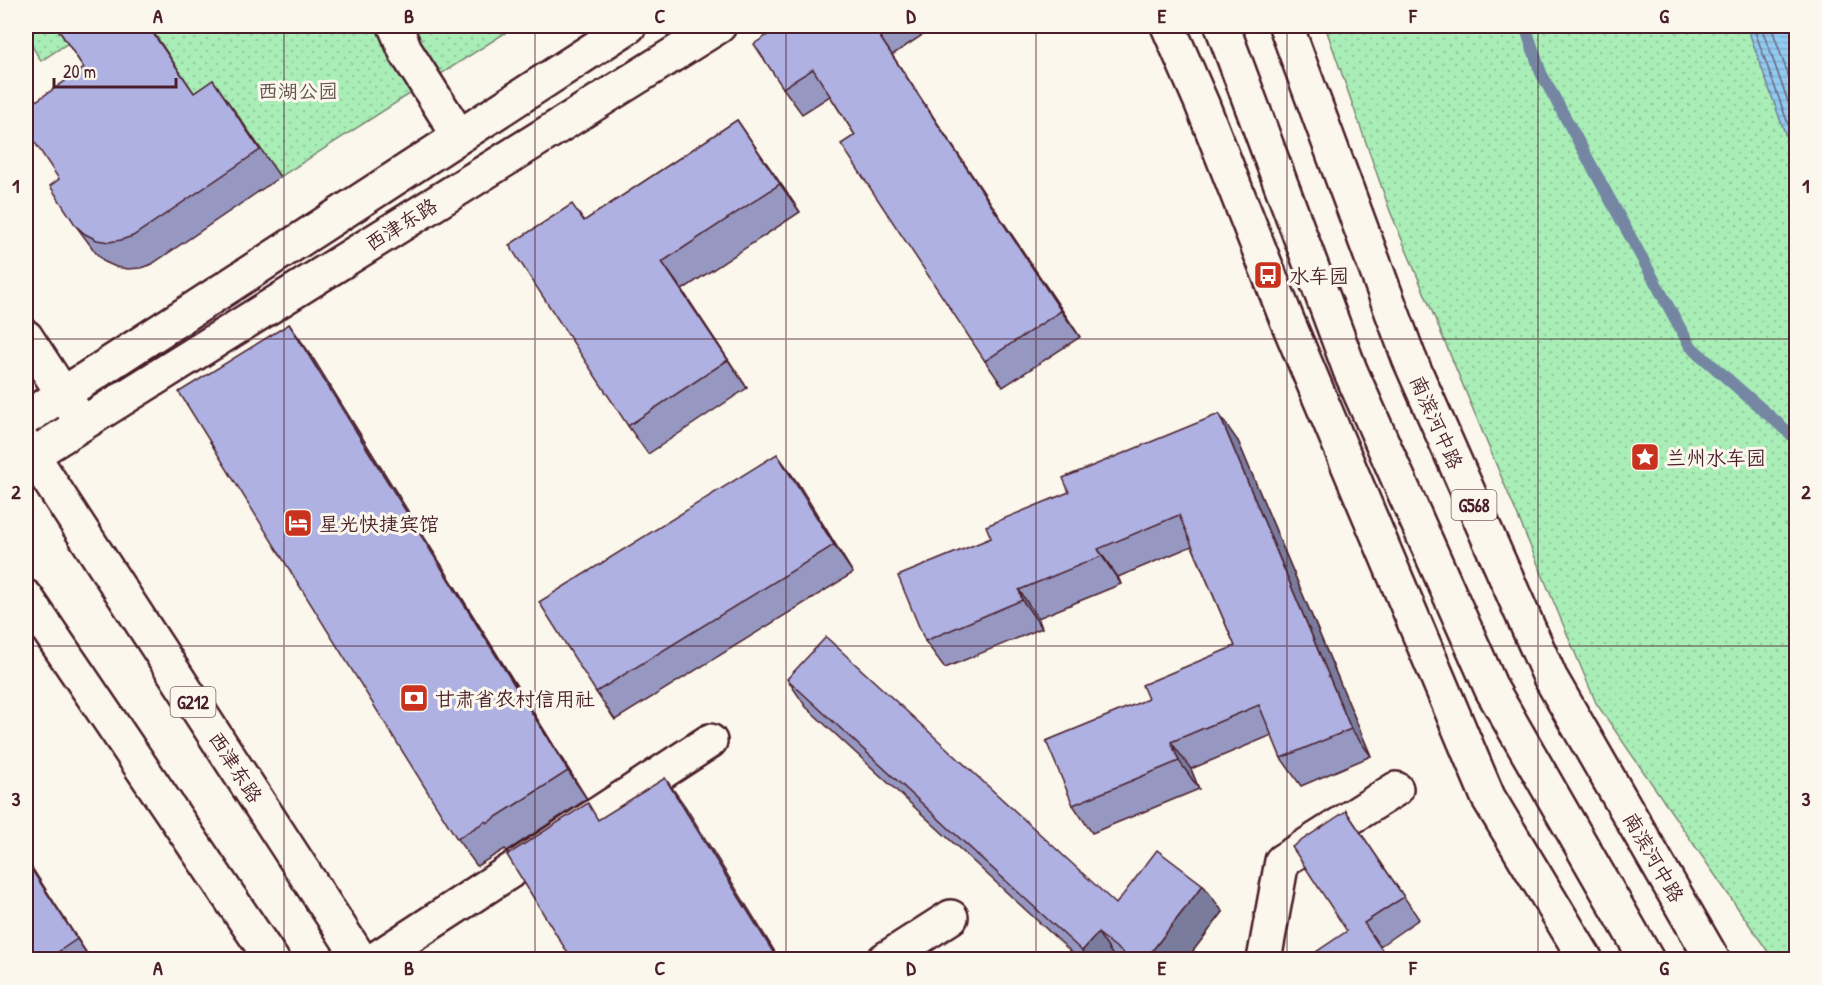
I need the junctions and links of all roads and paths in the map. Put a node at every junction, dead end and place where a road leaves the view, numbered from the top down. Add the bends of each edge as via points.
1 (395, 26) edge
2 (629, 26) edge
3 (719, 26) edge
4 (1168, 26) edge
5 (1222, 26) edge
6 (1286, 26) edge
7 (459, 136) junction
8 (26, 337) edge
9 (63, 394) junction
10 (26, 418) edge
11 (82, 423) junction
12 (28, 453) edge
13 (26, 597) edge
14 (710, 741) dead end
15 (1396, 789) dead end
16 (951, 917) dead end
17 (272, 960) edge
18 (361, 960) edge
19 (374, 960) edge
20 (884, 960) edge
21 (1264, 960) edge
22 (1586, 960) edge
23 (1647, 960) edge
24 (1713, 960) edge

1 - 7 main road via 406,52
2 - 7 main road
3 - 11 main road, 西津东路
4 - 22 main road via 1488,797
5 - 23 main road via 1350,370 1492,690
6 - 24 main road, 南滨河中路 / G568 via 1409,358 1550,677
7 - 9 main road
8 - 9 main road
9 - 10 main road
9 - 11 main road
11 - 12 main road, 西津东路
12 - 18 main road, 西津东路 / G212
13 - 17 main road
14 - 19 main road
15 - 21 main road via 1282,861
16 - 20 main road

